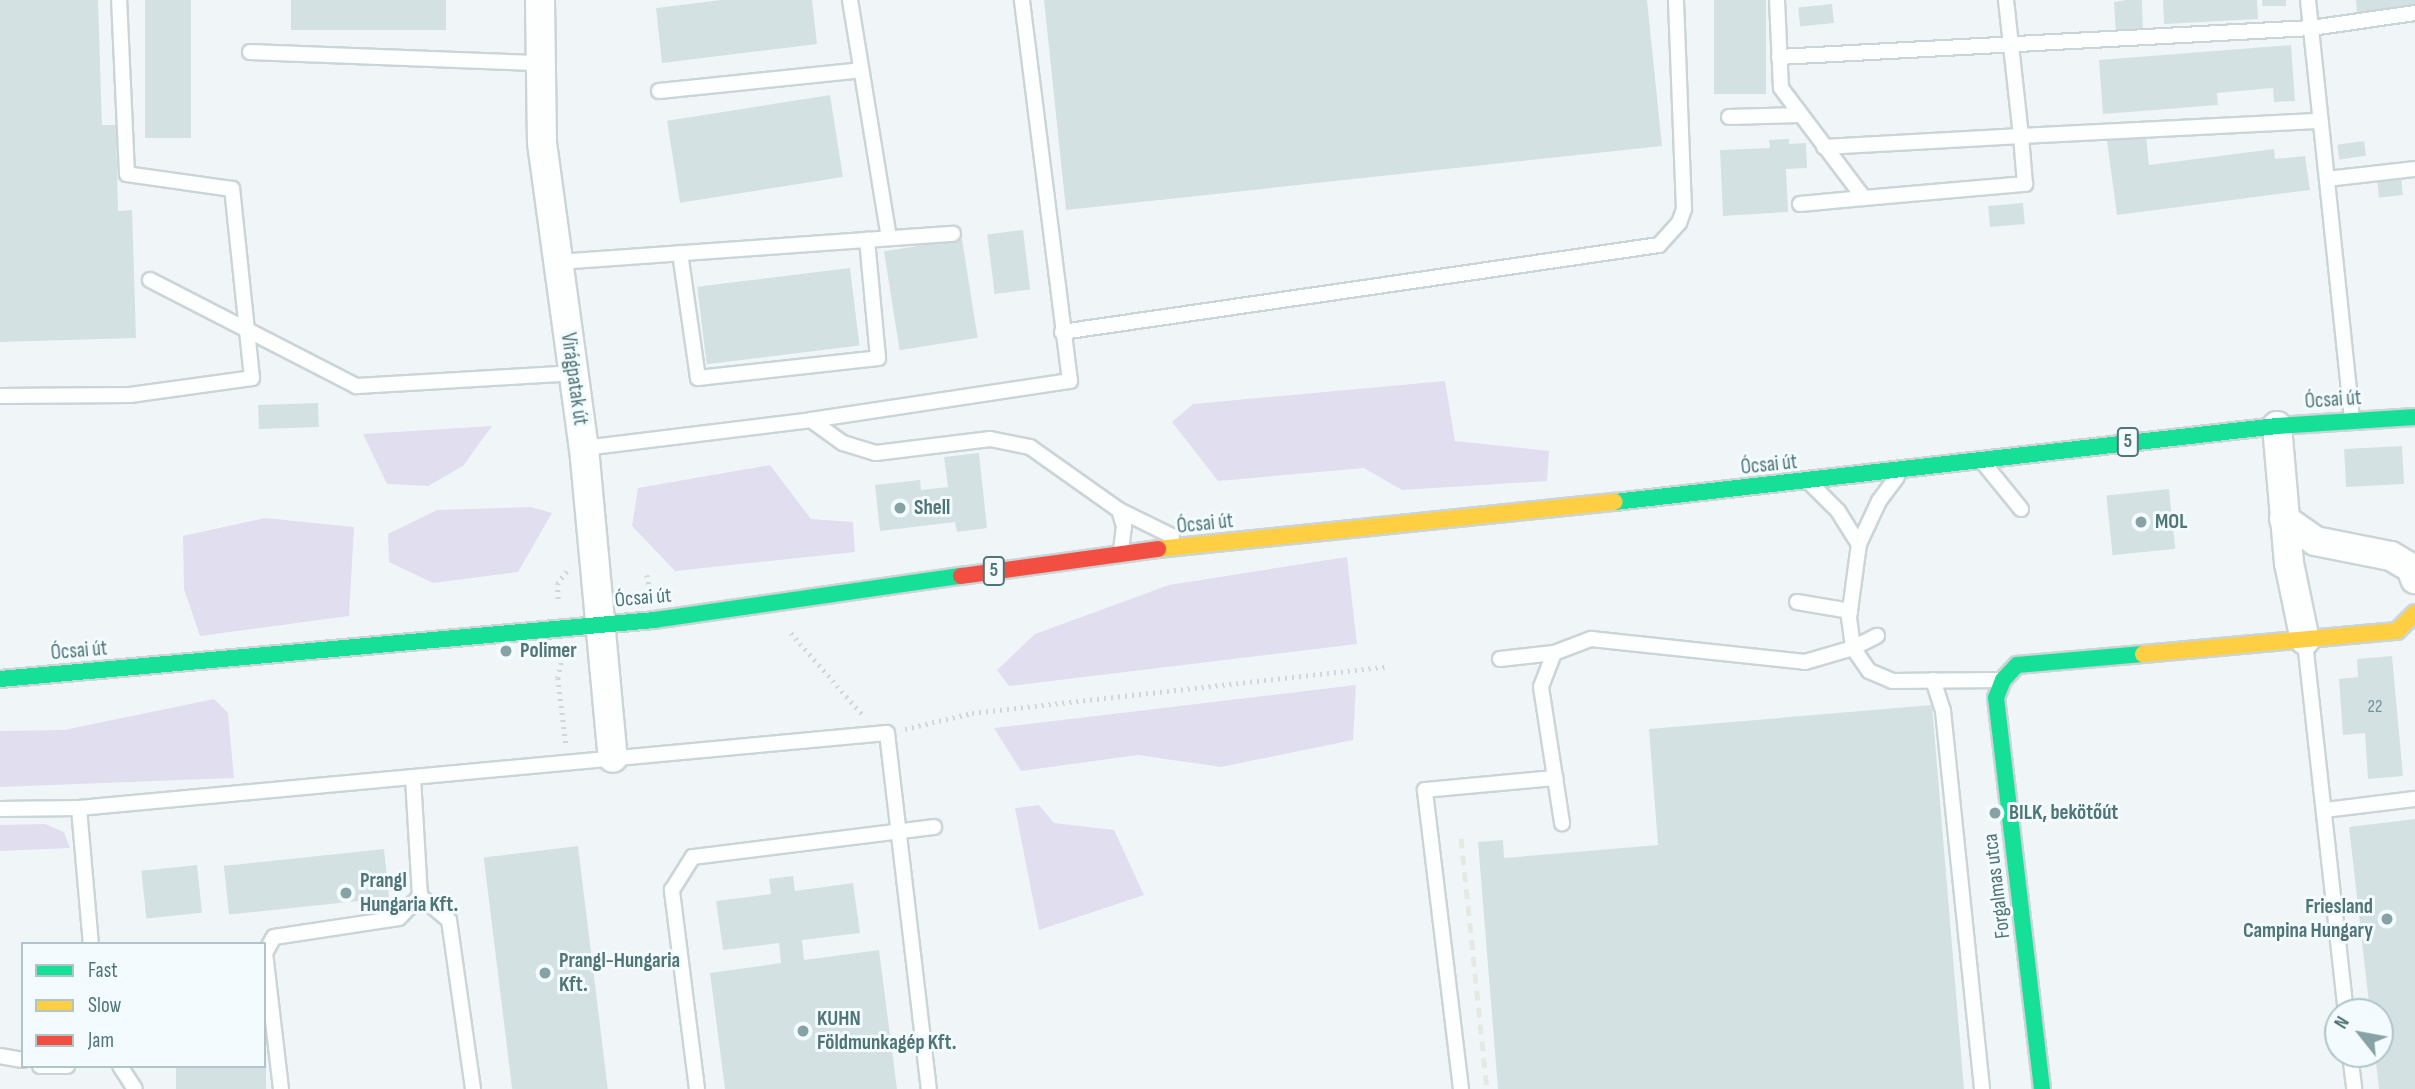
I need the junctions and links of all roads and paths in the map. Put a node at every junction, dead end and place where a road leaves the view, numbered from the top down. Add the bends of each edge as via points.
1 (119, 0) edge
2 (541, 0) edge
3 (850, 0) edge
4 (1022, 0) edge
5 (1676, 0) edge
6 (1777, 0) edge
7 (2006, 0) edge
8 (2308, 0) edge
9 (2415, 13) edge
10 (2311, 28) junction
11 (2011, 48) junction
12 (250, 52) dead end
13 (1779, 57) junction
14 (541, 63) junction
15 (861, 70) junction
16 (659, 91) dead end
17 (1800, 115) junction
18 (1729, 117) dead end
19 (2320, 121) junction
20 (2021, 136) junction
21 (1824, 147) junction
22 (2415, 169) edge
23 (2327, 179) junction
24 (1864, 198) junction
25 (1800, 204) dead end
26 (953, 234) dead end
27 (889, 238) junction
28 (867, 240) junction
29 (680, 253) junction
30 (558, 262) junction
31 (150, 280) dead end
32 (246, 330) junction
33 (1062, 332) junction
34 (574, 373) junction
35 (0, 396) edge
36 (2415, 417) edge
37 (2352, 418) junction
38 (811, 420) junction
39 (2277, 426) junction
40 (583, 448) junction
41 (1979, 458) junction
42 (1902, 470) junction
43 (1809, 482) junction
44 (2021, 509) dead end
45 (1119, 510) junction
46 (2284, 519) junction
47 (1289, 536) junction
48 (1859, 544) junction
49 (1121, 553) junction
50 (647, 575) dead end
51 (2415, 579) edge
52 (1797, 602) dead end
53 (1850, 611) junction
54 (2415, 613) edge
55 (654, 620) junction
56 (600, 623) junction
57 (779, 634) dead end
58 (1877, 636) dead end
59 (2305, 640) junction
60 (1853, 649) junction
61 (1554, 653) junction
62 (1500, 659) dead end
63 (1385, 667) dead end
64 (0, 679) edge
65 (1933, 680) junction
66 (2003, 680) junction
67 (862, 714) dead end
68 (887, 733) junction
69 (613, 758) junction
70 (413, 778) junction
71 (1555, 778) junction
72 (2415, 799) edge
73 (79, 808) junction
74 (0, 809) edge
75 (2325, 810) junction
76 (1562, 823) dead end
77 (934, 827) dead end
78 (897, 829) junction
79 (420, 896) junction
80 (90, 942) edge
81 (266, 951) edge
82 (266, 962) edge
83 (2345, 998) edge
84 (0, 1056) edge
85 (21, 1060) edge
86 (121, 1068) edge
87 (2352, 1068) edge
88 (135, 1089) edge
89 (281, 1089) edge
90 (473, 1089) edge
91 (697, 1089) edge
92 (929, 1089) edge
93 (1461, 1089) edge
94 (1982, 1089) edge
95 (2042, 1089) edge
96 (2354, 1089) edge

1 - 32 lane via 127,174 232,189
2 - 14 street, Virágpatak út
3 - 15 lane
4 - 33 lane
5 - 33 lane via 1684,208 1679,223 1659,245
6 - 13 lane
7 - 11 lane
8 - 10 lane
9 - 10 lane
10 - 11 lane
10 - 19 lane
11 - 13 lane
11 - 20 lane
12 - 14 lane
13 - 17 lane via 1781,88
14 - 30 street, Virágpatak út via 542,143
15 - 16 lane
15 - 27 lane
17 - 18 lane
17 - 21 lane
19 - 20 lane
19 - 23 lane
20 - 21 lane
20 - 24 lane via 2025,184
21 - 24 lane
22 - 23 lane
23 - 37 lane
24 - 25 lane
26 - 27 lane
27 - 28 lane
28 - 29 lane
28 - 29 lane via 878,358 698,378
29 - 30 lane
30 - 34 street, Virágpatak út
31 - 32 lane
32 - 34 lane via 356,386
32 - 35 lane via 252,378 130,395
33 - 38 lane via 1070,381
34 - 40 street, Virágpatak út
36 - 37 main road, Ócsai út / 5
37 - 39 main road, Ócsai út / 5
38 - 40 lane
38 - 45 lane via 844,443 876,453 990,439 1016,442 1046,457
39 - 41 main road, Ócsai út / 5
39 - 46 street
40 - 56 street, Virágpatak út
41 - 42 main road, Ócsai út / 5
41 - 44 lane
42 - 43 main road, Ócsai út / 5
42 - 48 lane via 1879,501
43 - 47 main road, Ócsai út / 5
43 - 48 lane via 1838,511
45 - 47 lane via 1172,536
45 - 49 lane via 1124,526
46 - 51 street via 2315,541 2391,556 2411,568
46 - 59 street
47 - 49 main road, Ócsai út / 5
48 - 53 lane
49 - 55 main road, Ócsai út / 5
50 - 55 path
52 - 53 lane
53 - 60 lane
54 - 59 main road via 2398,631
55 - 56 main road, Ócsai út / 5
56 - 64 main road, Ócsai út / 5
56 - 69 street, Virágpatak út
57 - 67 path via 793,633
58 - 60 lane
59 - 66 main road via 2017,665
59 - 75 lane
60 - 61 lane via 1805,662 1591,639
60 - 65 lane via 1868,671 1892,681
61 - 62 lane
61 - 71 lane via 1541,687
63 - 68 path via 972,713
65 - 66 lane
65 - 94 lane via 1943,711
66 - 95 main road, Forgalmas utca via 1996,698
68 - 69 lane
68 - 78 lane
69 - 70 lane
70 - 73 lane
70 - 79 lane
71 - 76 lane
71 - 93 lane via 1425,790
72 - 75 lane
73 - 74 lane
73 - 80 lane
75 - 83 lane
77 - 78 lane
78 - 91 lane via 693,857 673,890
78 - 92 lane
79 - 81 lane via 399,918 274,937
79 - 90 lane via 449,920
82 - 89 lane
84 - 85 lane
86 - 88 lane
87 - 96 lane

